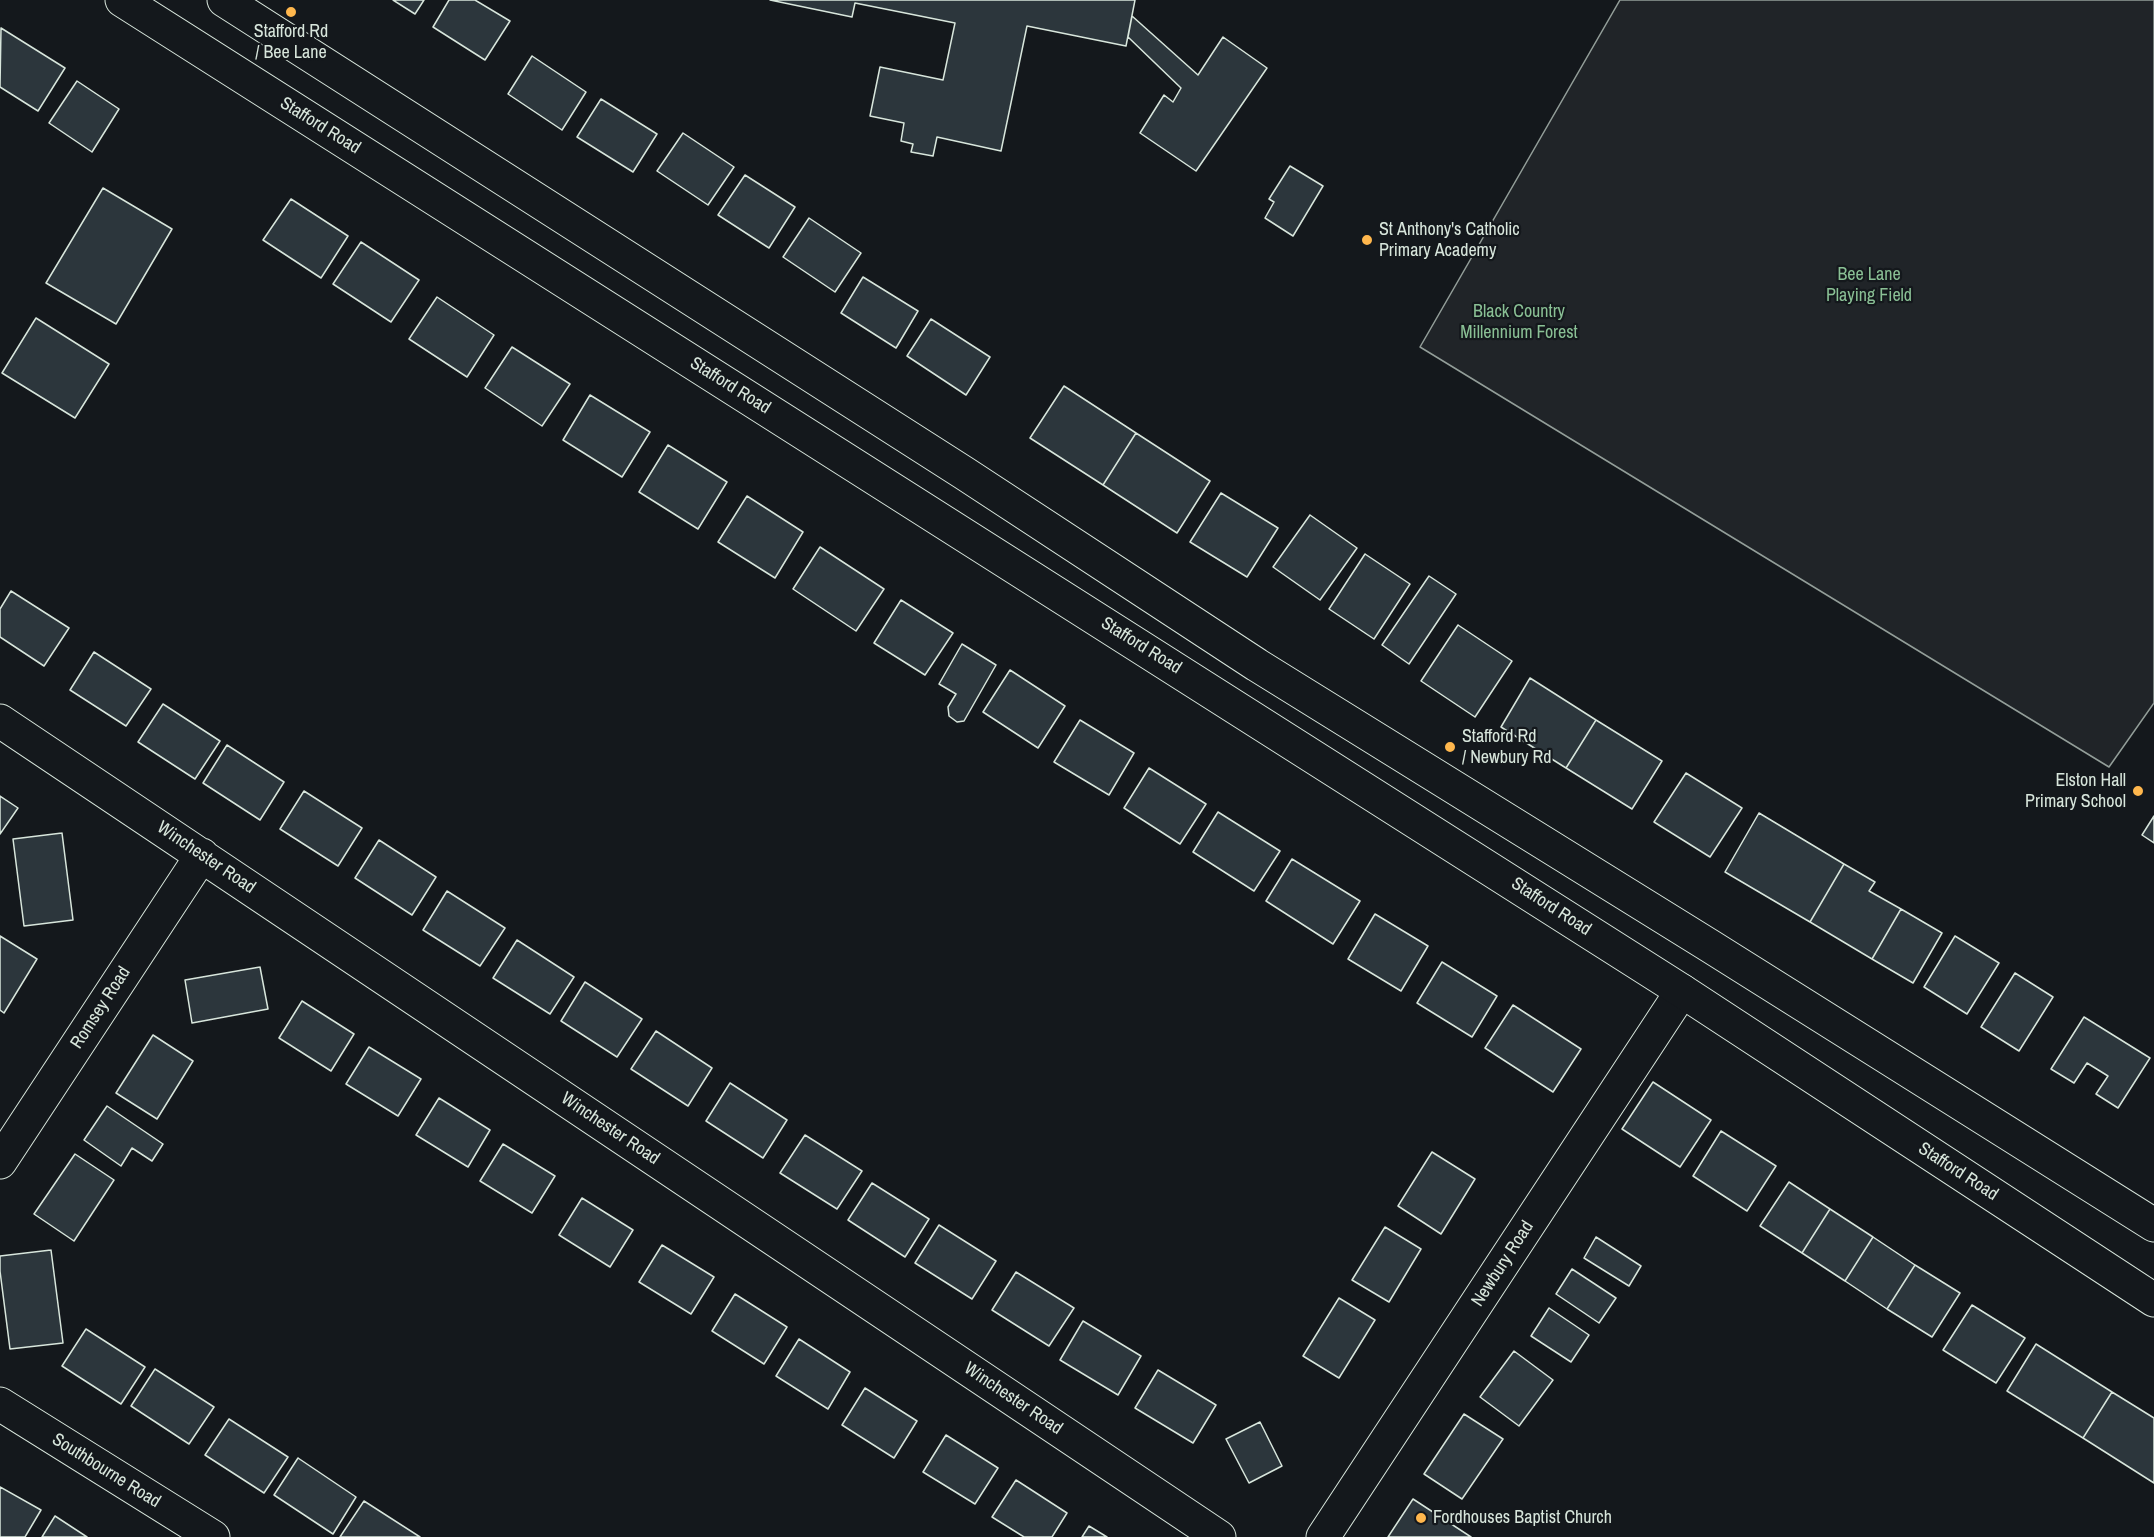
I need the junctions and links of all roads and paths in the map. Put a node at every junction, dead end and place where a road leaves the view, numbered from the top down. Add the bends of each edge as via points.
1 (122, 0) edge
2 (224, 0) edge
3 (0, 721) edge
4 (202, 855) junction
5 (1682, 991) junction
6 (0, 1162) edge
7 (2154, 1225) edge
8 (2154, 1300) edge
9 (0, 1404) edge
10 (213, 1537) edge
11 (1219, 1537) edge
12 (1323, 1537) edge

1 - 5 main road, Stafford Road
2 - 7 main road via 1257,665
3 - 4 main road, Winchester Road
4 - 6 main road, Romsey Road
4 - 11 main road, Winchester Road
5 - 8 main road, Stafford Road
5 - 12 main road, Newbury Road
9 - 10 main road, Southbourne Road

